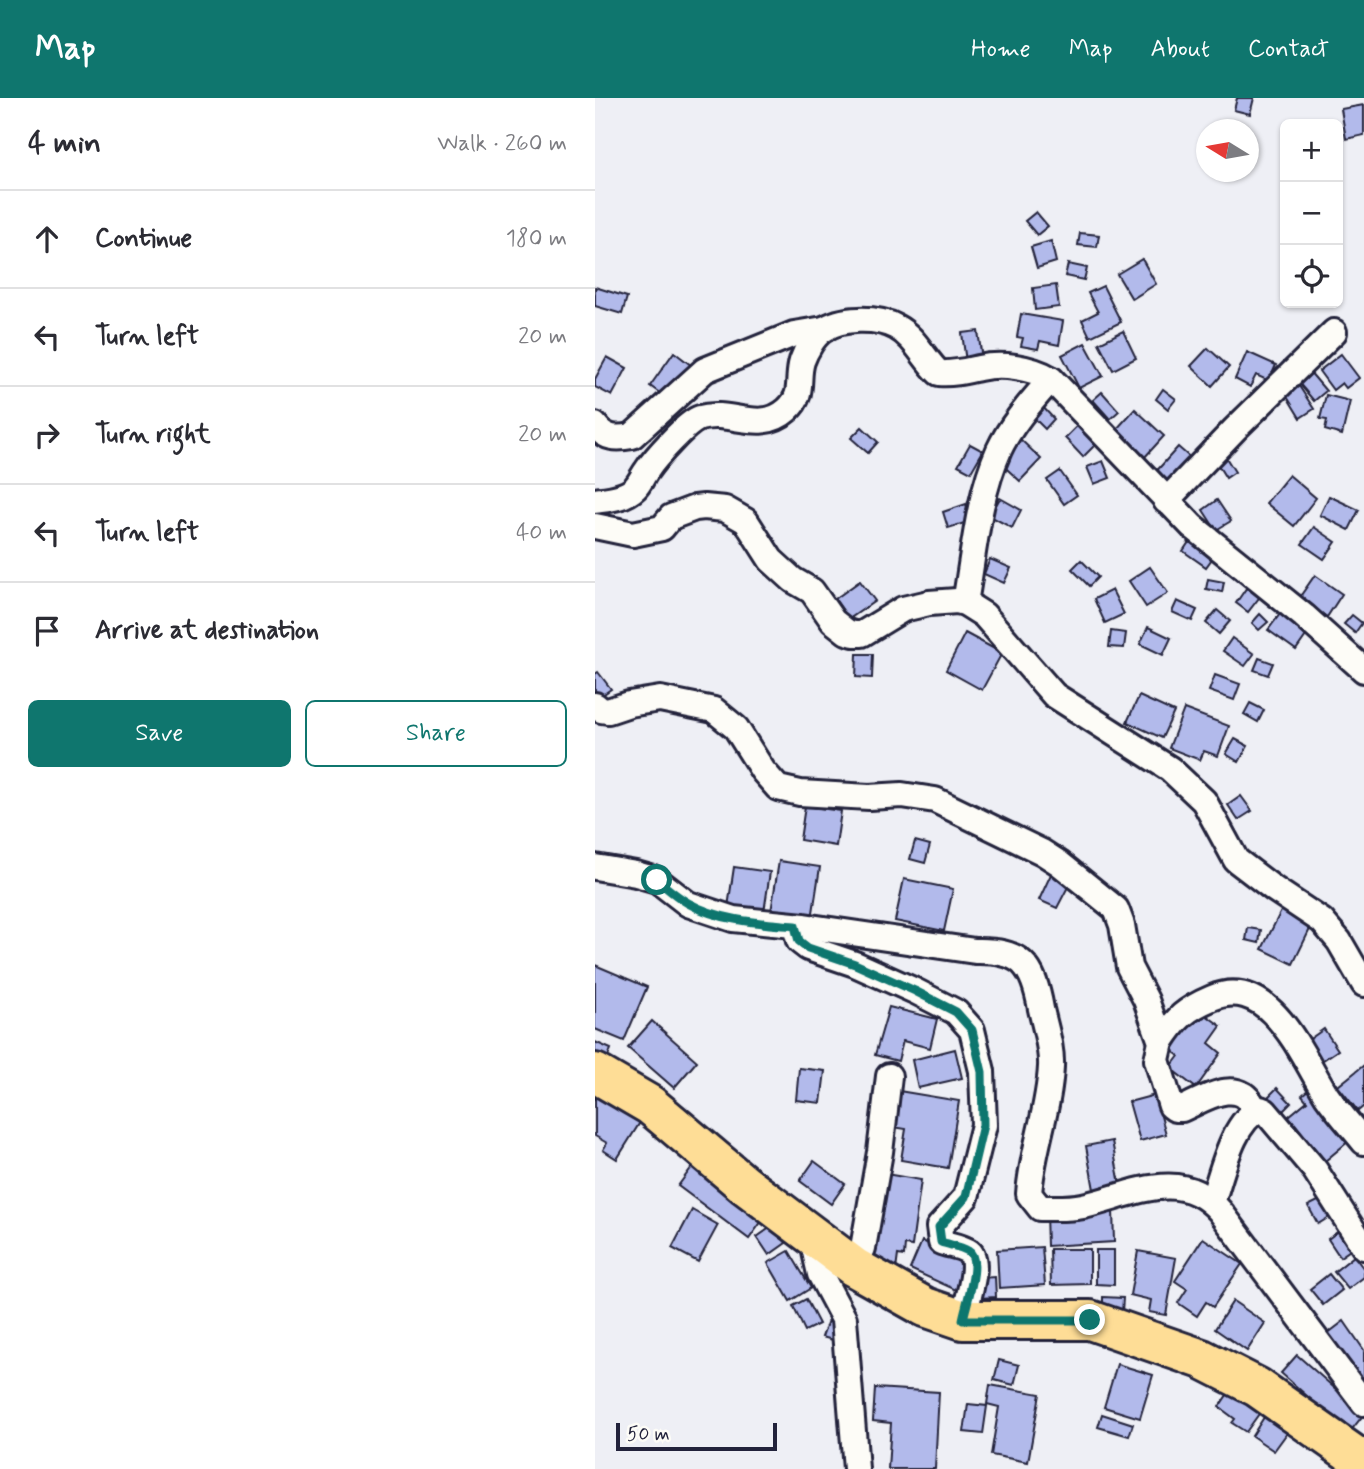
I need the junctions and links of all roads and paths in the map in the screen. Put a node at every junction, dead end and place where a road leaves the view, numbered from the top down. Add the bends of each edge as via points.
1 (824, 329) junction
2 (1333, 332) dead end
3 (1051, 379) junction
4 (595, 425) edge
5 (595, 501) edge
6 (1166, 501) junction
7 (595, 527) edge
8 (965, 603) junction
9 (1364, 670) edge
10 (595, 705) edge
11 (595, 867) edge
12 (795, 926) junction
13 (1364, 984) edge
14 (1161, 1042) junction
15 (595, 1073) edge
16 (889, 1076) dead end
17 (1252, 1113) junction
18 (1364, 1142) edge
19 (1212, 1202) junction
20 (811, 1234) junction
21 (1364, 1247) edge
22 (854, 1266) junction
23 (963, 1320) junction
24 (1364, 1403) edge
25 (1364, 1462) edge
26 (856, 1469) edge

1 - 3 street via 860,320 894,326 908,335 939,373 1013,367
1 - 4 street via 794,334 705,370 632,436 609,437
1 - 5 street via 802,363 795,403 783,413 756,422 700,418 661,452 634,489
2 - 6 street
3 - 6 street
3 - 8 street via 1001,447 986,482
6 - 9 street
7 - 8 street via 633,534 662,528 671,517 695,509 725,509 746,521 771,560 812,592 834,621 854,634 862,634 903,609
8 - 13 street via 984,615 1054,695 1170,769 1204,801 1236,860 1322,921 1339,940
10 - 14 street via 608,711 660,699 714,710 736,728 778,788 869,797 919,796 1042,852 1116,909 1129,967
11 - 12 street via 657,880 688,904 714,914
12 - 19 street via 951,948 998,950 1026,966 1038,992 1052,1064 1031,1167 1030,1194 1040,1208 1083,1206 1162,1186 1183,1188
12 - 23 street via 799,941 808,948 915,991 956,1012 972,1030 982,1072 983,1125 966,1197 941,1222 938,1236 941,1242 968,1251 975,1260
14 - 17 street via 1157,1060 1171,1106 1182,1109 1220,1092 1234,1092 1250,1100
14 - 18 street via 1171,1024 1193,1006 1228,992 1251,997 1277,1016 1329,1098
15 - 20 main road via 650,1105
16 - 22 street via 863,1248
17 - 19 street via 1241,1125
17 - 21 street via 1265,1111 1308,1161
19 - 24 street
20 - 22 main road
20 - 26 street via 820,1274 844,1319
22 - 23 main road via 925,1307
23 - 25 main road via 1090,1320 1202,1359 1257,1387

